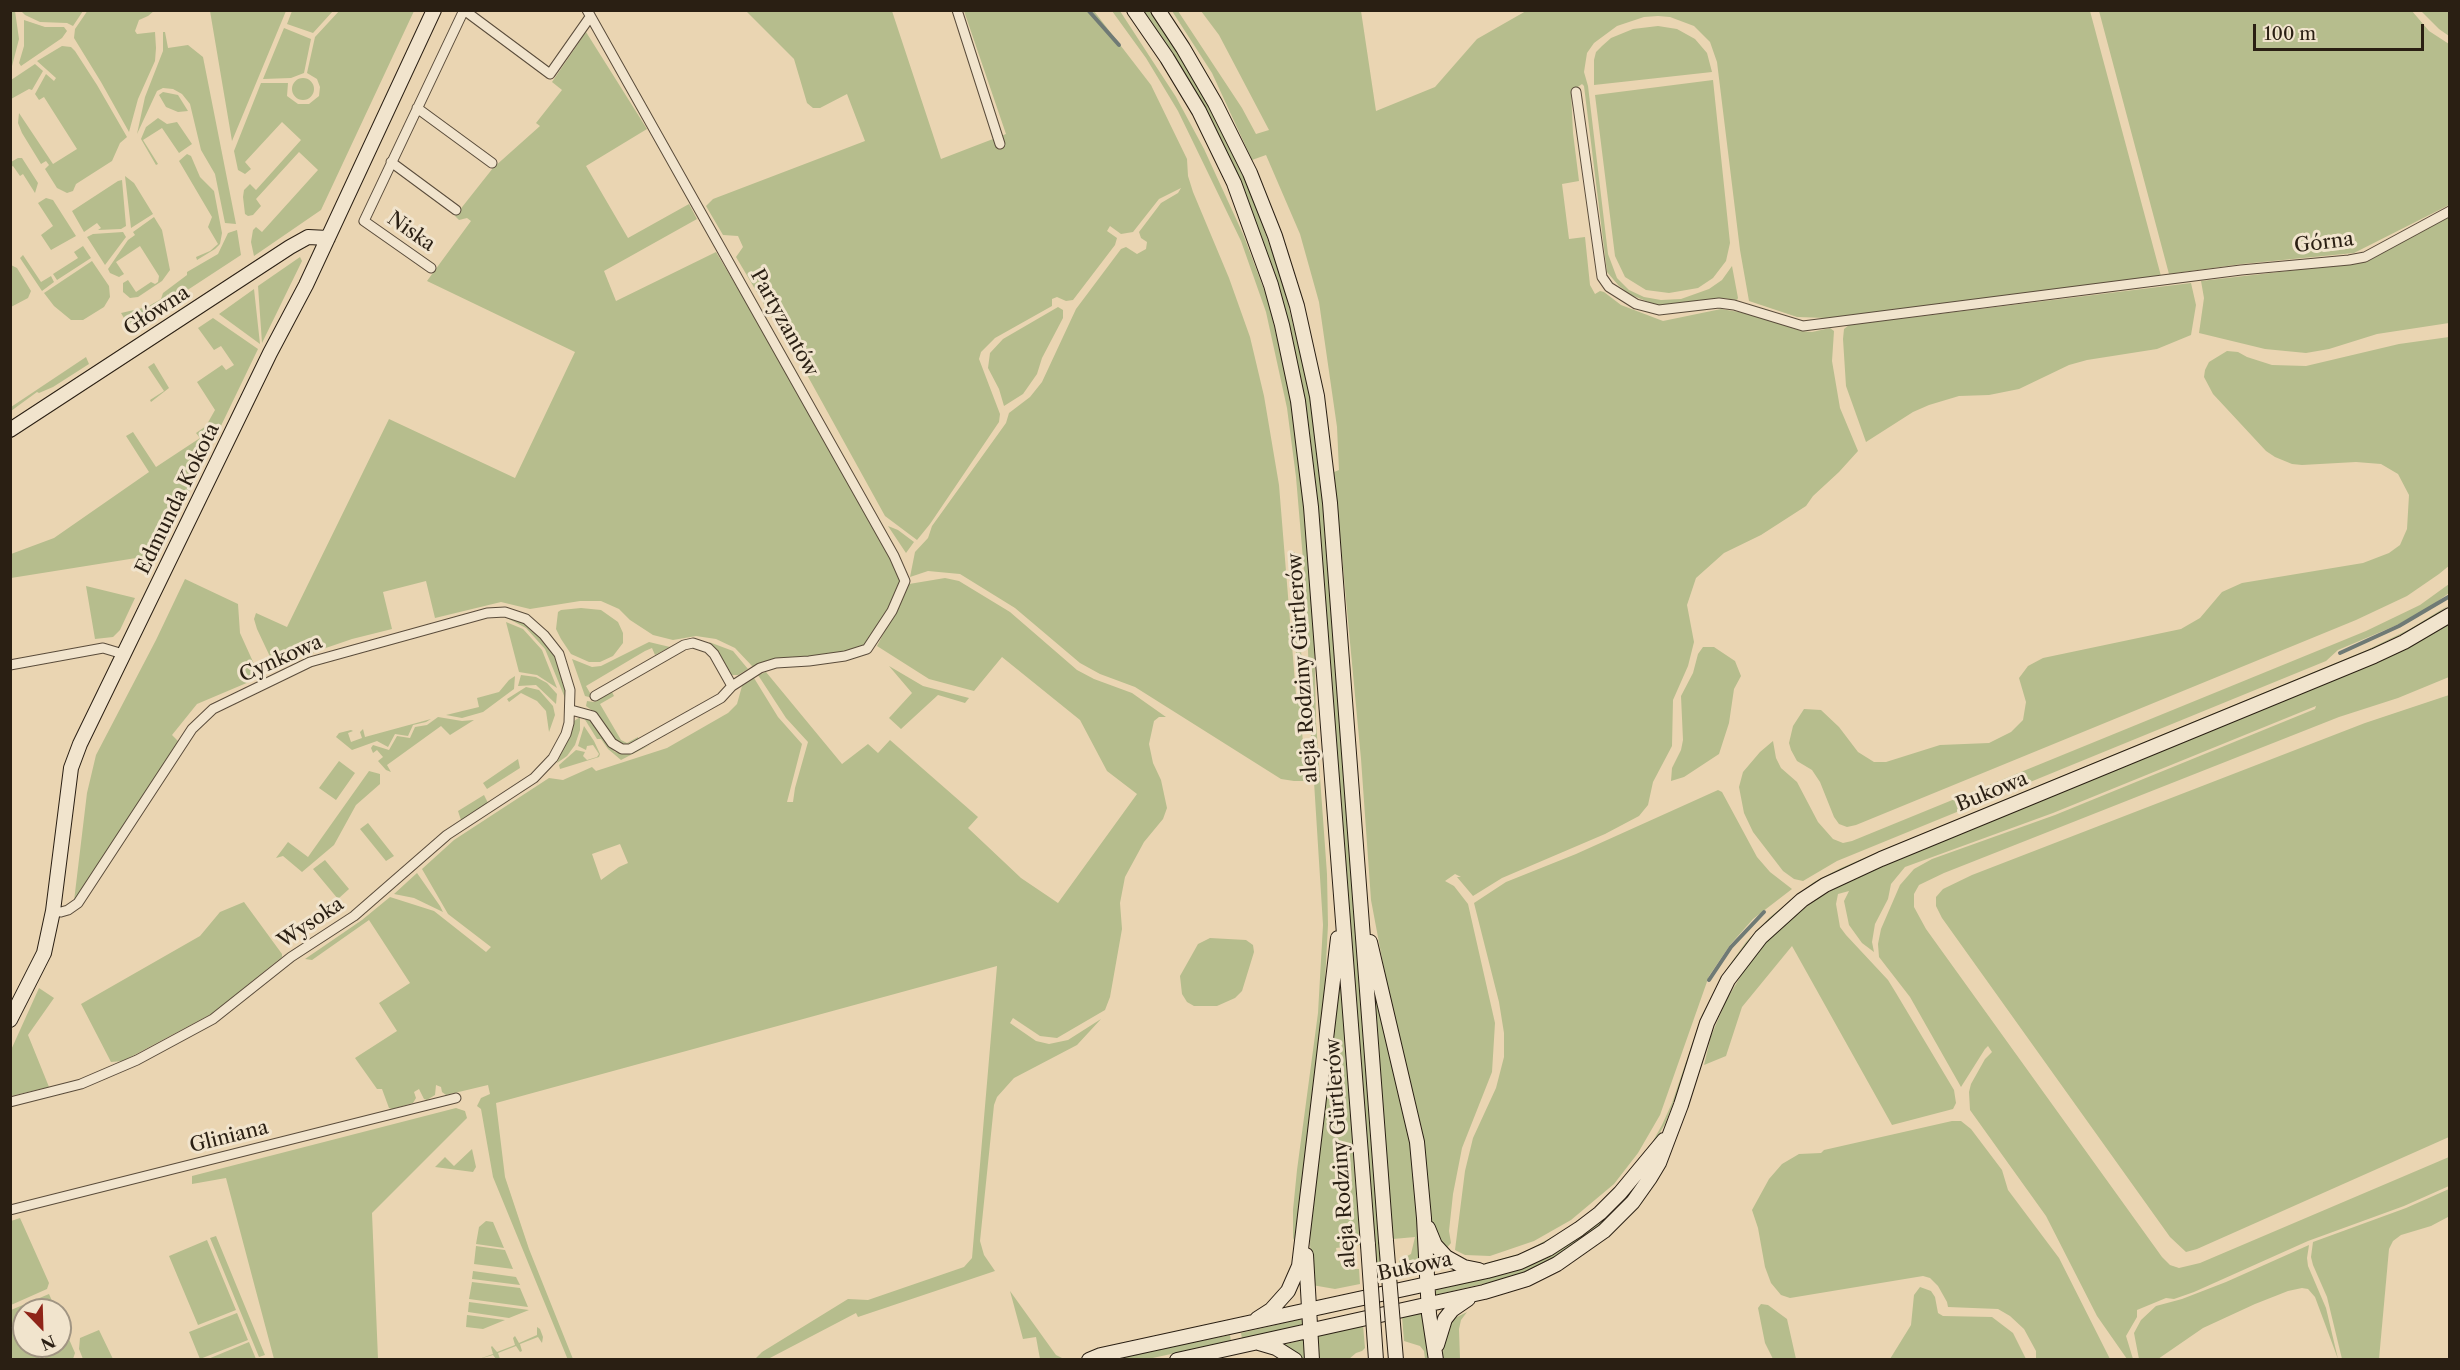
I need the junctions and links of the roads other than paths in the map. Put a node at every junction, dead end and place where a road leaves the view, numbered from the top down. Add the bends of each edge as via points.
1 (434, 10) edge
2 (464, 10) edge
3 (957, 10) edge
4 (1134, 10) edge
5 (1158, 10) edge
6 (589, 14) edge
7 (1576, 92) dead end
8 (417, 108) junction
9 (1000, 144) dead end
10 (391, 162) junction
11 (492, 163) dead end
12 (456, 210) dead end
13 (2450, 212) edge
14 (328, 238) junction
15 (431, 268) dead end
16 (10, 430) edge
17 (2450, 615) edge
18 (123, 654) junction
19 (10, 665) edge
20 (732, 686) junction
21 (595, 696) dead end
22 (571, 706) junction
23 (1359, 899) junction
24 (1341, 909) junction
25 (53, 911) junction
26 (10, 1020) edge
27 (456, 1098) dead end
28 (10, 1102) edge
29 (1669, 1134) junction
30 (10, 1210) edge
31 (1424, 1218) junction
32 (1304, 1223) junction
33 (1486, 1271) junction
34 (1427, 1284) junction
35 (1484, 1292) junction
36 (1428, 1305) junction
37 (1309, 1310) junction
38 (1239, 1326) junction
39 (1310, 1330) junction
40 (1257, 1342) junction
41 (1089, 1359) edge
42 (1177, 1359) edge
43 (1295, 1359) edge
44 (1312, 1359) edge
45 (1376, 1359) edge
46 (1396, 1359) edge
47 (1436, 1359) edge

1 - 14 main road, Edmunda Kokota
2 - 6 street, Niska via 550,75
2 - 8 street, Niska
3 - 9 street
4 - 24 main road, aleja Rodziny Gürtlerów via 1167,58 1234,183 1282,325 1298,401 1311,507
5 - 23 main road, aleja Rodziny Gürtlerów via 1215,103 1250,174 1297,306 1317,396 1330,502
6 - 20 street, Partyzantów via 905,581 871,646 845,656 769,664
7 - 13 street, Górna via 1602,277 1609,287 1636,304 1659,310 1719,303 1803,326 2365,257
8 - 10 street, Niska
8 - 11 street
10 - 12 street
10 - 15 street, Niska via 364,221
14 - 16 main road, Główna via 316,236 300,241
14 - 18 main road, Edmunda Kokota
17 - 29 main road, Bukowa via 2374,656 1881,859 1802,900 1761,937 1728,980 1707,1023
18 - 19 street via 102,648
18 - 25 main road, Edmunda Kokota via 71,768
20 - 21 street via 714,654 693,643
20 - 22 street via 721,698 626,750 612,743 593,716
22 - 25 street, Cynkowa via 564,665 552,644 526,619 505,612 487,613 310,662 202,717 78,903 68,910
22 - 28 street, Wysoka via 560,746 534,778 447,834 354,916 291,957 213,1019 137,1060 81,1084
23 - 31 main road via 1412,1116
23 - 46 main road, aleja Rodziny Gürtlerów, bridge
24 - 32 main road
24 - 45 main road, aleja Rodziny Gürtlerów, bridge
25 - 26 main road, Edmunda Kokota via 44,953
27 - 30 street, Gliniana
29 - 33 main road, Bukowa via 1620,1193 1579,1229 1520,1262
29 - 35 main road, Bukowa via 1650,1178 1604,1231 1557,1264 1527,1279
31 - 33 main road via 1435,1245 1446,1257 1469,1269
31 - 34 main road
32 - 37 main road
32 - 38 main road via 1299,1266 1288,1291 1266,1314
33 - 34 main road, Bukowa
34 - 36 main road
34 - 37 main road, Bukowa
35 - 36 main road, Bukowa
35 - 47 main road via 1458,1305 1445,1319
36 - 39 main road, Bukowa
36 - 47 main road
37 - 38 main road, Bukowa
37 - 39 main road
38 - 41 main road, Bukowa
39 - 40 main road, Bukowa
39 - 44 main road
40 - 42 main road, Bukowa
40 - 43 main road

